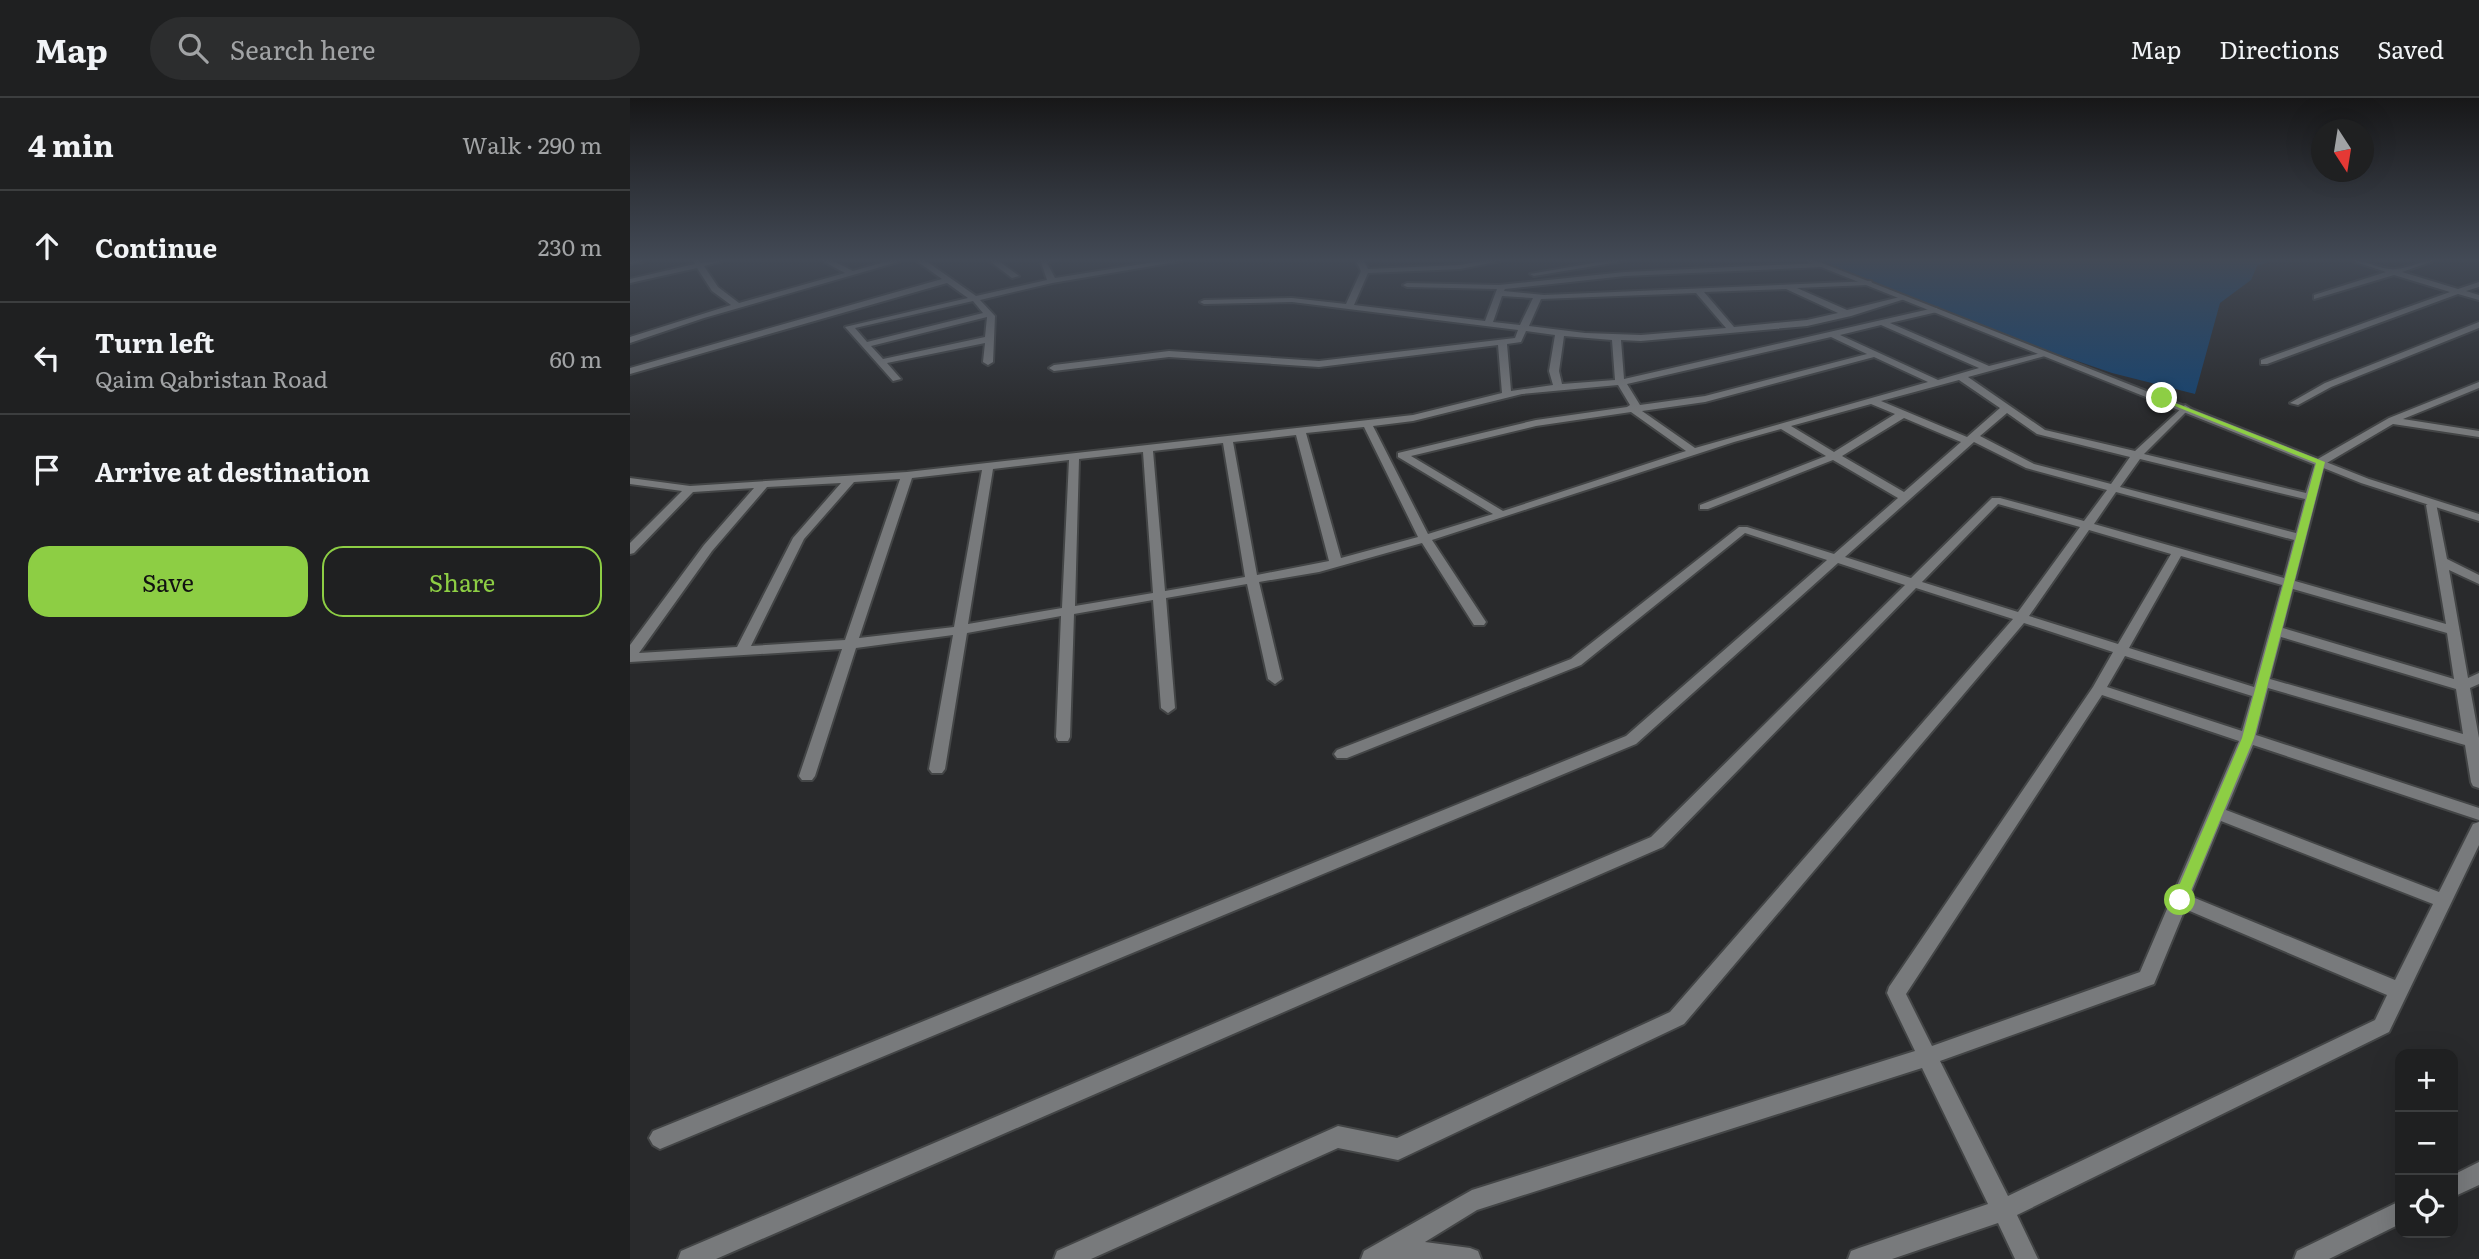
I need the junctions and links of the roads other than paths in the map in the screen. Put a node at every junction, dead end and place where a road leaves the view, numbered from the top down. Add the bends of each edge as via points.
1 (715, 313) edge
2 (832, 313) edge
3 (909, 313) edge
4 (1404, 313) edge
5 (1492, 313) edge
6 (1529, 313) edge
7 (1718, 313) edge
8 (1920, 313) edge
9 (1942, 313) edge
10 (2400, 313) edge
11 (989, 314) joint
12 (1848, 314) edge
13 (1881, 322) junction
14 (1488, 324) junction
15 (2479, 326) edge
16 (1521, 328) junction
17 (1732, 330) junction
18 (1560, 333) junction
19 (1832, 334) junction
20 (1616, 338) junction
21 (990, 339) junction
22 (630, 340) edge
23 (1502, 342) junction
24 (865, 345) junction
25 (1876, 354) junction
26 (2042, 354) junction
27 (880, 362) junction
28 (988, 362) dead end
29 (2264, 362) dead end
30 (1054, 368) dead end
31 (1988, 369) junction
32 (630, 371) edge
33 (1960, 376) junction
34 (896, 379) dead end
35 (1620, 382) junction
36 (1937, 383) junction
37 (2479, 385) edge
38 (1558, 388) junction
39 (1507, 395) junction
40 (1872, 401) junction
41 (2295, 403) dead end
42 (1633, 408) junction
43 (2006, 408) junction
44 (2185, 408) junction
45 (1903, 414) junction
46 (2393, 420) junction
47 (1367, 423) junction
48 (1783, 426) junction
49 (1300, 431) junction
50 (2479, 434) edge
51 (1970, 439) junction
52 (1228, 440) junction
53 (1148, 449) junction
54 (1695, 452) junction
55 (1405, 454) junction
56 (2137, 455) junction
57 (1834, 456) junction
58 (1384, 457) junction
59 (1074, 458) junction
60 (2320, 462) junction
61 (988, 467) junction
62 (907, 475) junction
63 (850, 479) junction
64 (632, 483) edge
65 (763, 485) junction
66 (690, 489) junction
67 (2112, 490) junction
68 (1904, 497) junction
69 (2311, 497) junction
70 (2432, 505) junction
71 (1704, 507) dead end
72 (1502, 515) junction
73 (2479, 518) edge
74 (2086, 526) junction
75 (2301, 538) junction
76 (1425, 539) junction
77 (630, 550) edge
78 (2177, 553) junction
79 (1834, 558) junction
80 (2441, 561) junction
81 (1336, 563) junction
82 (1252, 579) junction
83 (2479, 580) edge
84 (1914, 584) junction
85 (2289, 585) junction
86 (1158, 596) junction
87 (1068, 611) junction
88 (2021, 618) junction
89 (1479, 622) dead end
90 (960, 630) junction
91 (2453, 630) junction
92 (2277, 631) junction
93 (850, 644) junction
94 (2122, 650) junction
95 (742, 651) junction
96 (630, 656) edge
97 (2479, 678) edge
98 (1275, 679) dead end
99 (2463, 686) junction
100 (2262, 688) junction
101 (2099, 689) junction
102 (1168, 708) dead end
103 (1063, 737) dead end
104 (2248, 738) junction
105 (2472, 742) junction
106 (1342, 754) dead end
107 (937, 769) dead end
108 (807, 776) dead end
109 (2479, 782) edge
110 (2217, 813) junction
111 (2479, 814) edge
112 (2479, 828) edge
113 (2180, 900) junction
114 (2444, 901) junction
115 (2399, 991) junction
116 (1929, 1056) junction
117 (660, 1138) dead end
118 (2479, 1173) edge
119 (2458, 1184) edge
120 (2003, 1210) junction
121 (2395, 1214) edge
122 (1382, 1254) edge
123 (689, 1259) edge
124 (1065, 1259) edge
125 (1470, 1259) edge
126 (1859, 1259) edge
127 (2027, 1259) edge
128 (2305, 1259) edge

1 - 22 street
2 - 32 street
3 - 24 street via 849,327
4 - 14 street
5 - 14 street
6 - 16 street
7 - 17 street
8 - 13 street
9 - 26 street
10 - 29 street
11 - 21 street
11 - 24 street
12 - 17 street
13 - 19 street
13 - 31 street
14 - 16 street
15 - 41 street via 2328,385
16 - 18 street
16 - 23 street via 1518,341
17 - 20 street
18 - 20 street
18 - 38 street via 1553,370
19 - 25 street
19 - 35 street
20 - 35 street
21 - 27 street
21 - 28 street
23 - 30 street via 1319,365 1169,354
23 - 39 street
24 - 27 street
25 - 36 street
25 - 42 street via 1705,399
26 - 31 street
26 - 44 street
27 - 34 street
31 - 33 street
33 - 36 street
33 - 43 street
35 - 38 street
35 - 42 street
36 - 40 street
37 - 46 street
38 - 39 street
39 - 47 street via 1413,418
40 - 45 street
40 - 48 street
42 - 54 street
42 - 55 street
43 - 51 street
43 - 56 street via 2041,432
44 - 56 street
44 - 60 street
45 - 51 street
45 - 57 street
46 - 50 street
46 - 60 street
47 - 49 street
47 - 58 street
48 - 54 street
48 - 57 street
49 - 52 street
49 - 81 street
51 - 67 street via 2030,466
51 - 68 street
52 - 53 street
52 - 82 street
53 - 59 street
53 - 86 street
54 - 72 street
55 - 58 street
55 - 72 street
56 - 67 street
56 - 69 street
57 - 68 street
57 - 71 street
58 - 76 street
59 - 61 street
59 - 87 street
60 - 69 street
60 - 70 street
61 - 62 street
61 - 90 street
62 - 63 street
62 - 93 street
63 - 65 street
63 - 95 street via 799,538
64 - 66 street
65 - 66 street
65 - 96 street via 708,548
66 - 77 street
67 - 74 street
67 - 75 street
68 - 79 street
69 - 75 street
70 - 73 street
70 - 80 street
72 - 76 street
74 - 78 street
74 - 84 street via 1996,500
74 - 88 street
75 - 85 street
76 - 81 street
76 - 89 street
78 - 85 street
78 - 94 street
79 - 84 street
79 - 106 street via 1743,529 1576,662
79 - 117 street via 1631,740
80 - 83 street
80 - 91 street
81 - 82 street
82 - 86 street
82 - 98 street
84 - 88 street
84 - 123 street via 1657,842
85 - 91 street
85 - 92 street
86 - 87 street
86 - 102 street
87 - 90 street
87 - 103 street
88 - 94 street
88 - 124 street via 1677,1018 1398,1149 1338,1137
90 - 93 street
90 - 107 street
91 - 99 street
92 - 99 street
92 - 100 street
93 - 95 street
93 - 108 street
94 - 100 street
94 - 101 street
95 - 96 street
97 - 99 street
99 - 105 street
100 - 104 street
100 - 105 street
101 - 104 street
101 - 116 street via 1896,993
104 - 110 street
104 - 111 street
105 - 109 street
110 - 113 street
110 - 114 street
112 - 114 street
113 - 115 street
113 - 116 street via 2147,978
114 - 115 street
115 - 120 street via 2382,1026
116 - 120 street
116 - 122 street via 1472,1200
118 - 119 street
120 - 126 street
120 - 127 street
121 - 128 street
122 - 125 street

